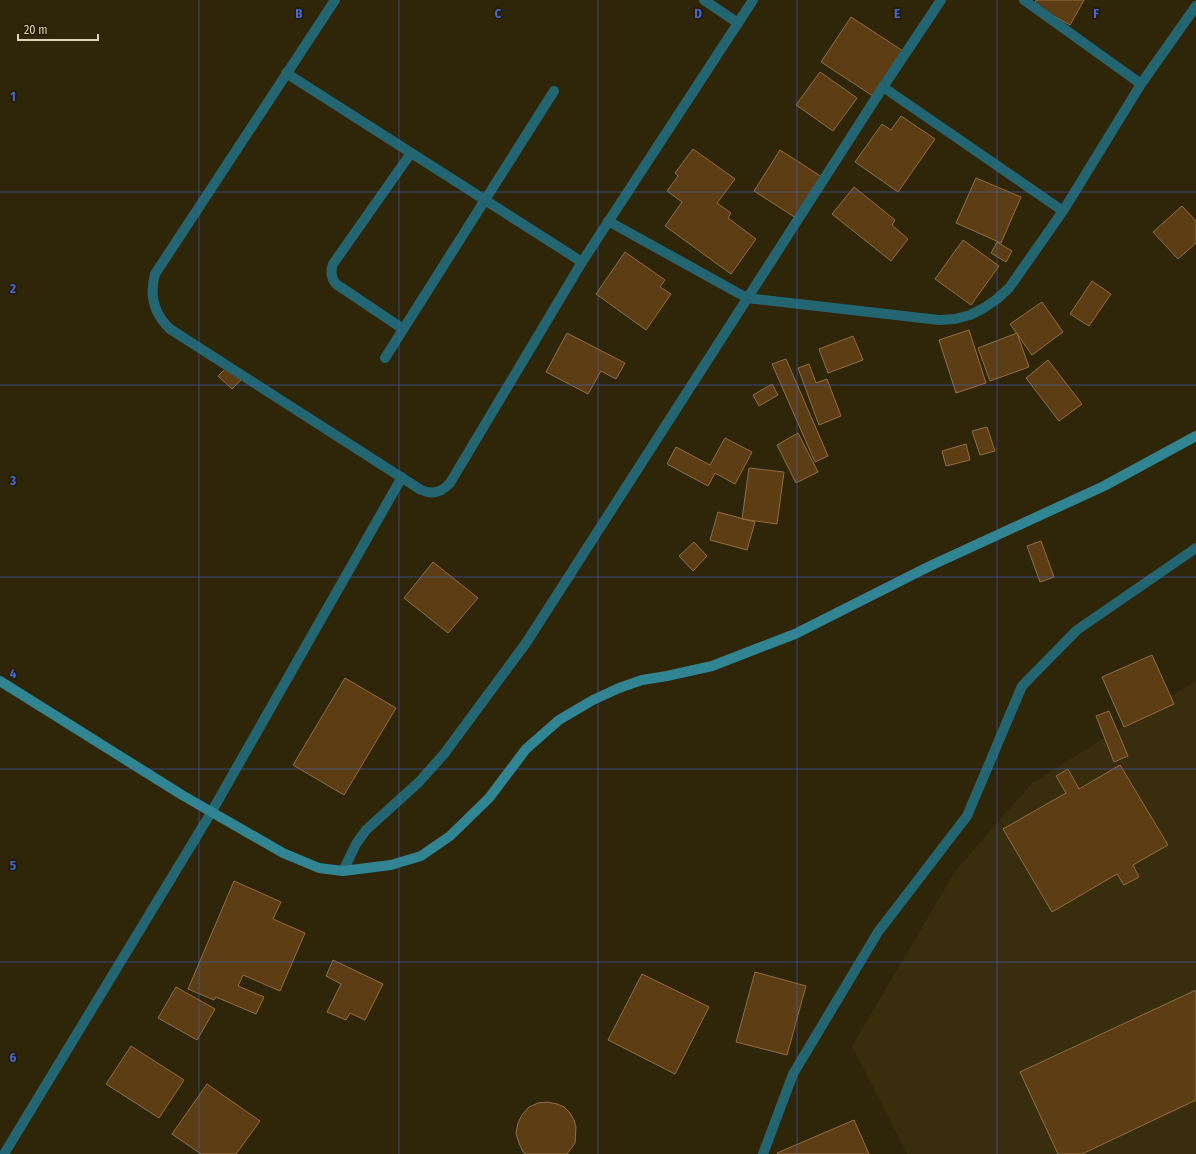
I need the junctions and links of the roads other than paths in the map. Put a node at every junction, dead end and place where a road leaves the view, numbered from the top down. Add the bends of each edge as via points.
1 (335, 0) edge
2 (704, 0) edge
3 (753, 0) edge
4 (941, 0) edge
5 (1024, 0) edge
6 (1196, 6) edge
7 (738, 23) junction
8 (286, 73) junction
9 (1142, 84) junction
10 (883, 87) junction
11 (554, 91) dead end
12 (411, 153) junction
13 (484, 200) junction
14 (1063, 211) junction
15 (608, 221) junction
16 (582, 262) junction
17 (746, 298) junction
18 (402, 329) junction
19 (384, 358) dead end
20 (1196, 436) edge
21 (402, 477) junction
22 (1196, 548) edge
23 (0, 681) edge
24 (212, 811) junction
25 (343, 871) junction
26 (3, 1150) edge
27 (763, 1154) edge

1 - 8 street
2 - 7 street
3 - 7 street
4 - 10 street
5 - 9 street
6 - 9 street
7 - 15 street
8 - 12 street
8 - 21 street via 155,274 152,284 153,304 170,329
9 - 14 street
10 - 14 street
10 - 17 street
11 - 13 street
12 - 13 street
12 - 18 street via 333,264 331,272 336,284
13 - 16 street
13 - 18 street
14 - 17 street via 1009,288 984,308 955,319 939,320
15 - 16 street
15 - 17 street
16 - 21 street via 450,483 434,493 427,492
17 - 25 street via 526,643 444,754 419,782 366,830
18 - 19 street
20 - 25 main road via 1104,486 930,566 795,634 712,666 642,680 593,700 560,720 526,749 489,798 450,836 421,856 391,865
21 - 24 street
22 - 27 street via 1077,630 1022,686 967,816 878,932 793,1074
23 - 24 main road via 182,795
24 - 25 main road via 283,853 319,868
24 - 26 street

